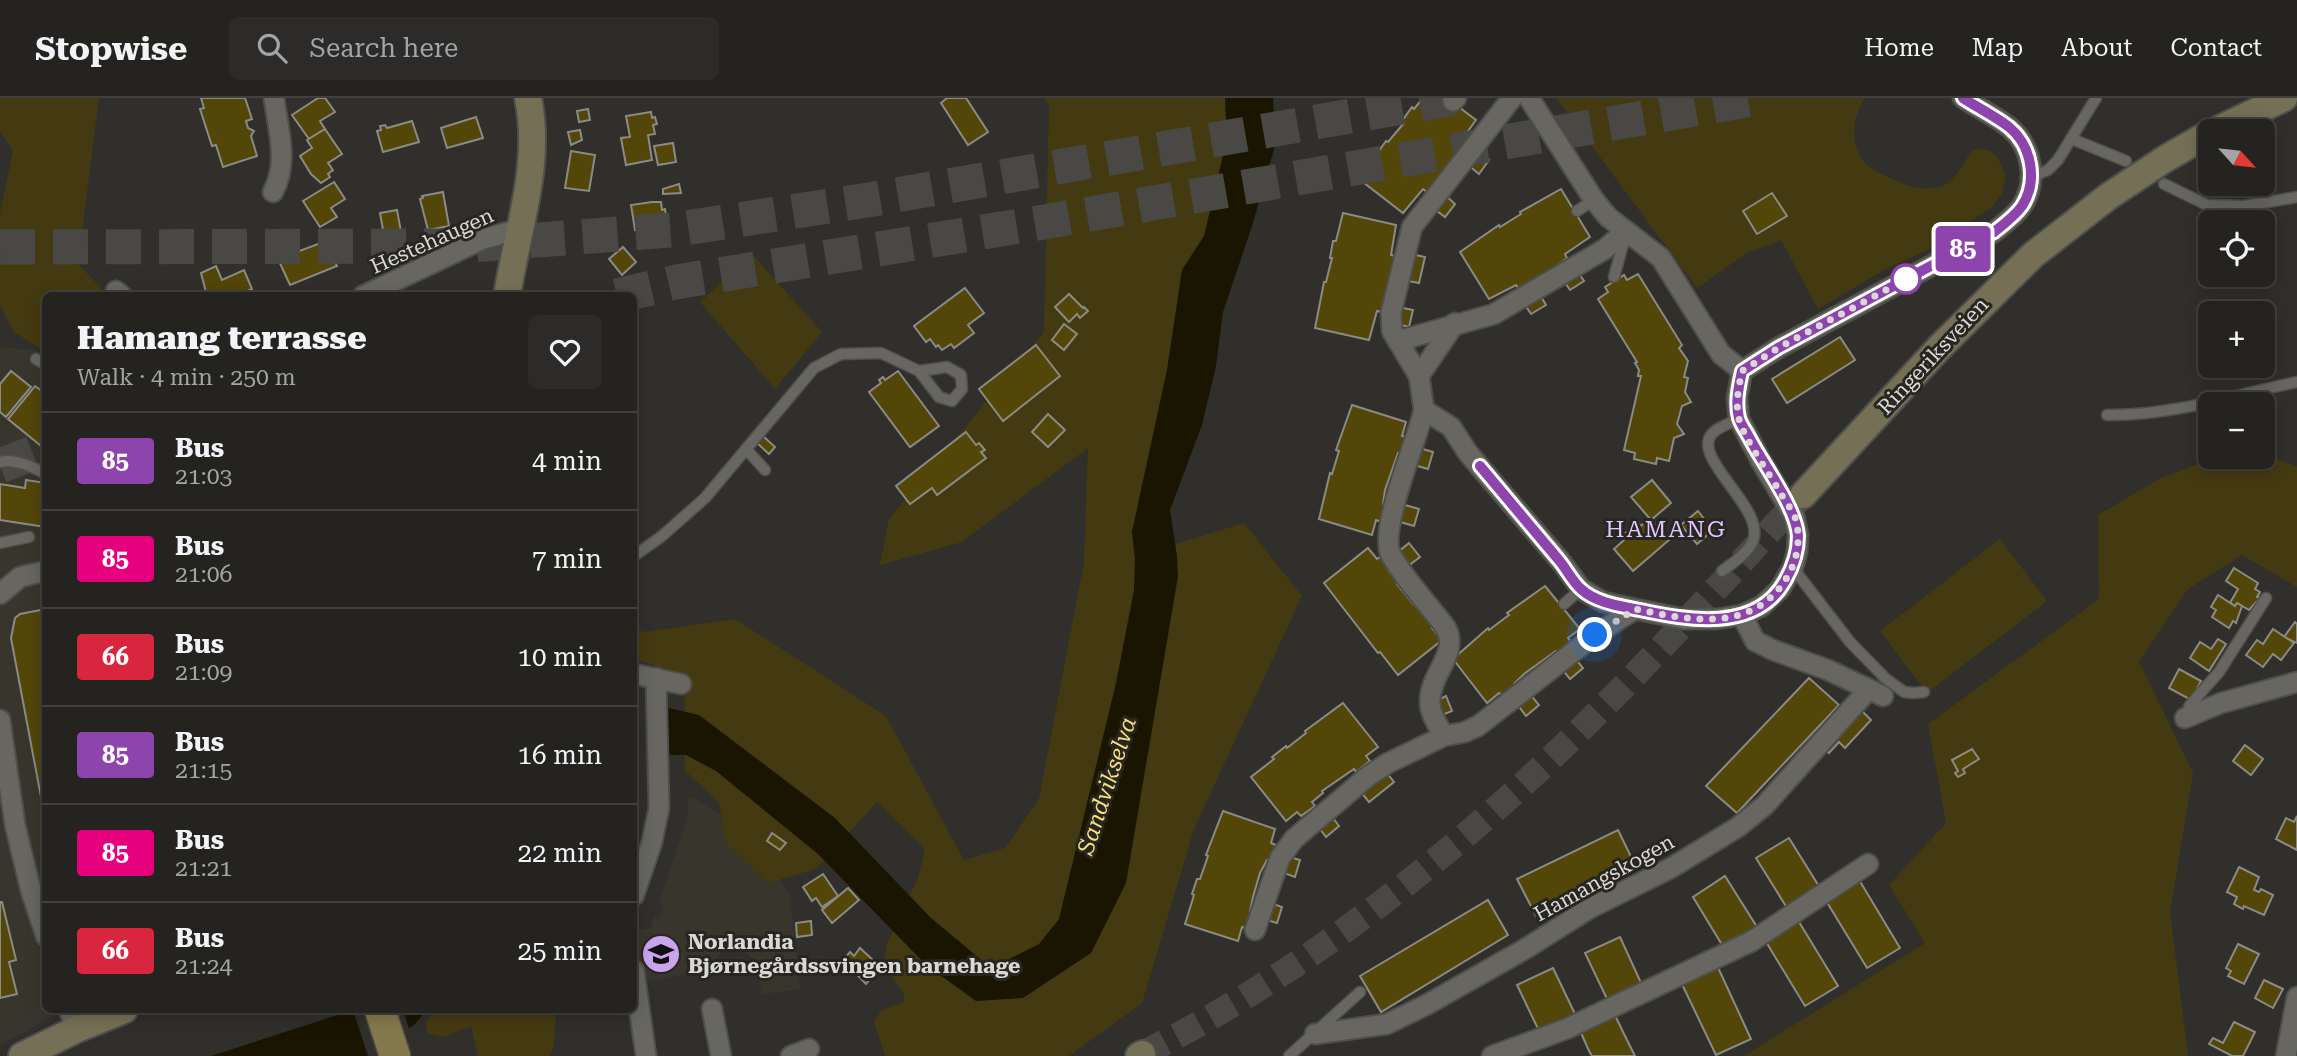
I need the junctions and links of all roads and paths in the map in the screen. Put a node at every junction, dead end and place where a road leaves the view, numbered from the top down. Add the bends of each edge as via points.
1 (274, 98) edge
2 (528, 98) edge
3 (1512, 98) edge
4 (1529, 98) edge
5 (1963, 98) edge
6 (2096, 98) edge
7 (2284, 98) edge
8 (2240, 119) edge
9 (2072, 139) junction
10 (2198, 140) edge
11 (2126, 161) dead end
12 (2031, 177) junction
13 (2164, 184) dead end
14 (273, 192) dead end
15 (2297, 197) edge
16 (1594, 201) junction
17 (1577, 211) dead end
18 (520, 229) junction
19 (1626, 231) junction
20 (1614, 276) dead end
21 (371, 292) edge
22 (508, 292) edge
23 (1455, 323) junction
24 (1398, 341) junction
25 (36, 359) dead end
26 (42, 363) edge
27 (919, 371) junction
28 (1742, 371) junction
29 (1419, 376) junction
30 (2297, 382) edge
31 (1424, 410) junction
32 (2107, 415) dead end
33 (1740, 419) junction
34 (746, 449) junction
35 (0, 462) edge
36 (765, 470) dead end
37 (42, 472) edge
38 (1803, 495) tunnel mouth
39 (29, 537) dead end
40 (0, 543) edge
41 (637, 554) edge
42 (1793, 567) junction
43 (1722, 571) dead end
44 (42, 573) edge
45 (1581, 589) junction
46 (0, 594) edge
47 (2266, 598) dead end
48 (1564, 604) dead end
49 (1635, 609) junction
50 (1742, 615) junction
51 (637, 676) edge
52 (2297, 682) edge
53 (681, 684) dead end
54 (656, 685) junction
55 (1924, 692) dead end
56 (2185, 718) joint
57 (0, 720) edge
58 (1444, 736) junction
59 (1868, 864) dead end
60 (637, 886) edge
61 (38, 891) edge
62 (42, 914) edge
63 (1255, 930) dead end
64 (637, 992) edge
65 (1360, 992) dead end
66 (2297, 997) edge
67 (712, 1009) dead end
68 (107, 1013) edge
69 (381, 1013) edge
70 (73, 1019) edge
71 (1315, 1034) junction
72 (22, 1056) edge
73 (395, 1056) edge
74 (646, 1056) edge
75 (721, 1056) edge
76 (1289, 1056) edge
77 (1492, 1056) edge
78 (2286, 1056) edge

1 - 14 street via 283,156
2 - 18 main road via 532,150
3 - 24 street via 1412,227 1391,313
4 - 16 street
5 - 12 street via 2018,136 2031,160
6 - 9 lane
7 - 8 main road, Ringeriksveien
9 - 11 lane
9 - 12 lane via 2048,170
10 - 38 main road, Ringeriksveien via 2109,196 2033,255 1939,348
12 - 28 street via 2021,208 1994,232
13 - 15 lane via 2207,205 2244,206
16 - 17 lane
16 - 19 street
18 - 21 street, Hestehaugen via 483,239
18 - 22 main road
19 - 20 lane
19 - 23 street via 1605,249 1494,314
19 - 28 street via 1661,257 1721,354
23 - 24 street
23 - 29 street
24 - 29 street
25 - 26 lane
27 - 27 lane via 939,397 952,401 962,389 961,376 947,366
27 - 34 lane via 881,353 841,354 814,368
28 - 33 street via 1737,398
29 - 31 street
30 - 32 lane via 2171,411
31 - 45 street via 1451,427
31 - 58 street via 1388,533 1390,553 1452,640 1430,700
33 - 42 street via 1794,516 1798,535
33 - 43 lane via 1709,436 1714,461 1755,528 1753,541 1742,556
34 - 36 lane
34 - 41 lane via 705,498
35 - 37 lane
39 - 40 lane
42 - 50 street via 1780,589 1762,606
42 - 55 lane via 1850,642 1885,678 1904,692
44 - 46 street via 20,577
45 - 48 lane
45 - 49 street via 1604,602
47 - 56 lane
49 - 50 street via 1684,619
49 - 58 street via 1478,726
50 - 71 street, Hamangskogen via 1755,641 1876,692 1765,805 1671,868 1590,908 1387,1024
51 - 54 street
52 - 56 street via 2221,702
53 - 54 street
54 - 60 street via 658,819
57 - 61 street via 15,825
58 - 63 street via 1367,777 1294,839 1280,858
59 - 77 street via 1752,941 1566,1029
61 - 62 street
64 - 74 street
65 - 71 lane
66 - 78 street
67 - 75 street
68 - 70 main road
69 - 73 main road
70 - 72 main road
71 - 76 lane

